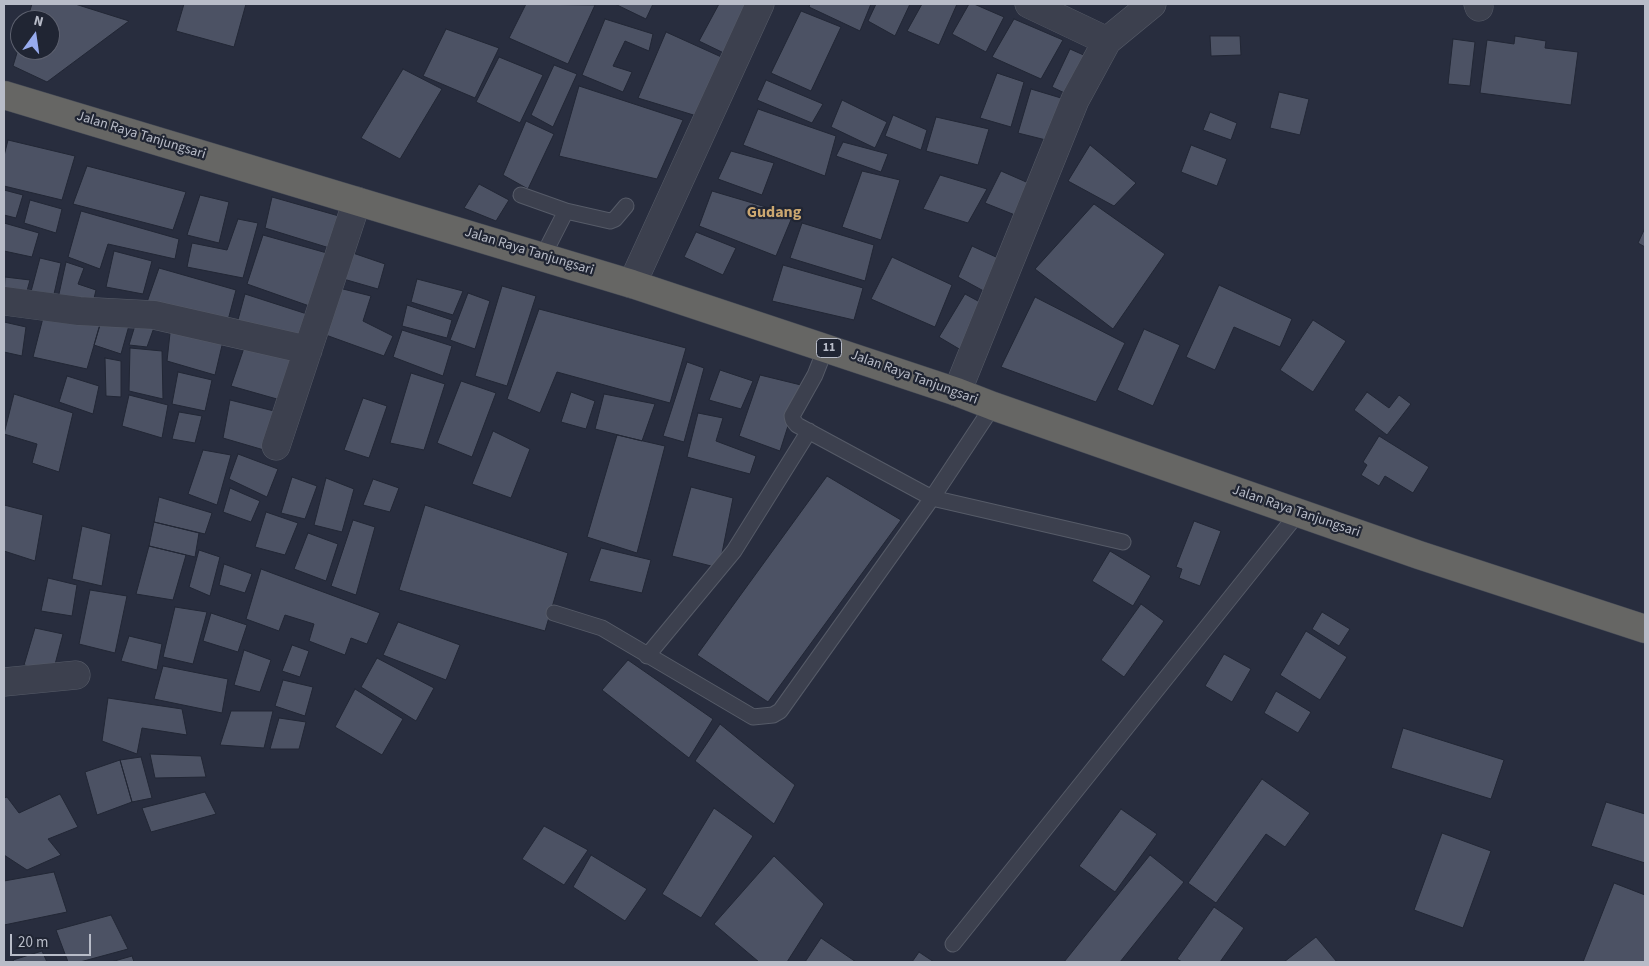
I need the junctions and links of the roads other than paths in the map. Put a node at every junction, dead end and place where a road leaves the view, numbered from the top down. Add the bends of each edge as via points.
1 (760, 4) edge
2 (1029, 4) edge
3 (1152, 4) edge
4 (1107, 41) junction
5 (4, 95) edge
6 (521, 195) dead end
7 (357, 201) junction
8 (626, 206) dead end
9 (566, 211) junction
10 (543, 256) junction
11 (632, 284) junction
12 (4, 301) edge
13 (826, 347) junction
14 (308, 350) junction
15 (957, 392) junction
16 (993, 406) junction
17 (809, 431) junction
18 (276, 446) dead end
19 (932, 498) junction
20 (1299, 512) junction
21 (1123, 542) dead end
22 (554, 613) dead end
23 (1645, 628) edge
24 (647, 656) junction
25 (76, 675) dead end
26 (4, 682) edge
27 (953, 944) dead end

1 - 11 street
2 - 4 street
3 - 4 street
4 - 15 street via 1075,100
5 - 7 highway, Jalan Raya Tanjungsari / 11
6 - 9 lane
7 - 10 highway, Jalan Raya Tanjungsari / 11
7 - 14 street
8 - 9 lane via 610,221
9 - 10 lane
10 - 11 highway, Jalan Raya Tanjungsari / 11
11 - 13 highway, Jalan Raya Tanjungsari / 11
12 - 14 street via 79,311 154,315
13 - 15 highway, Jalan Raya Tanjungsari / 11
13 - 17 lane via 815,375 792,416 797,425
14 - 18 street
15 - 16 highway, Jalan Raya Tanjungsari / 11
16 - 19 lane
16 - 20 highway, Jalan Raya Tanjungsari / 11
17 - 19 lane
17 - 24 lane via 734,551
19 - 21 lane
19 - 24 lane via 780,711 773,716 754,717
20 - 23 highway, Jalan Raya Tanjungsari / 11
20 - 27 lane
22 - 24 lane via 602,628
25 - 26 street

